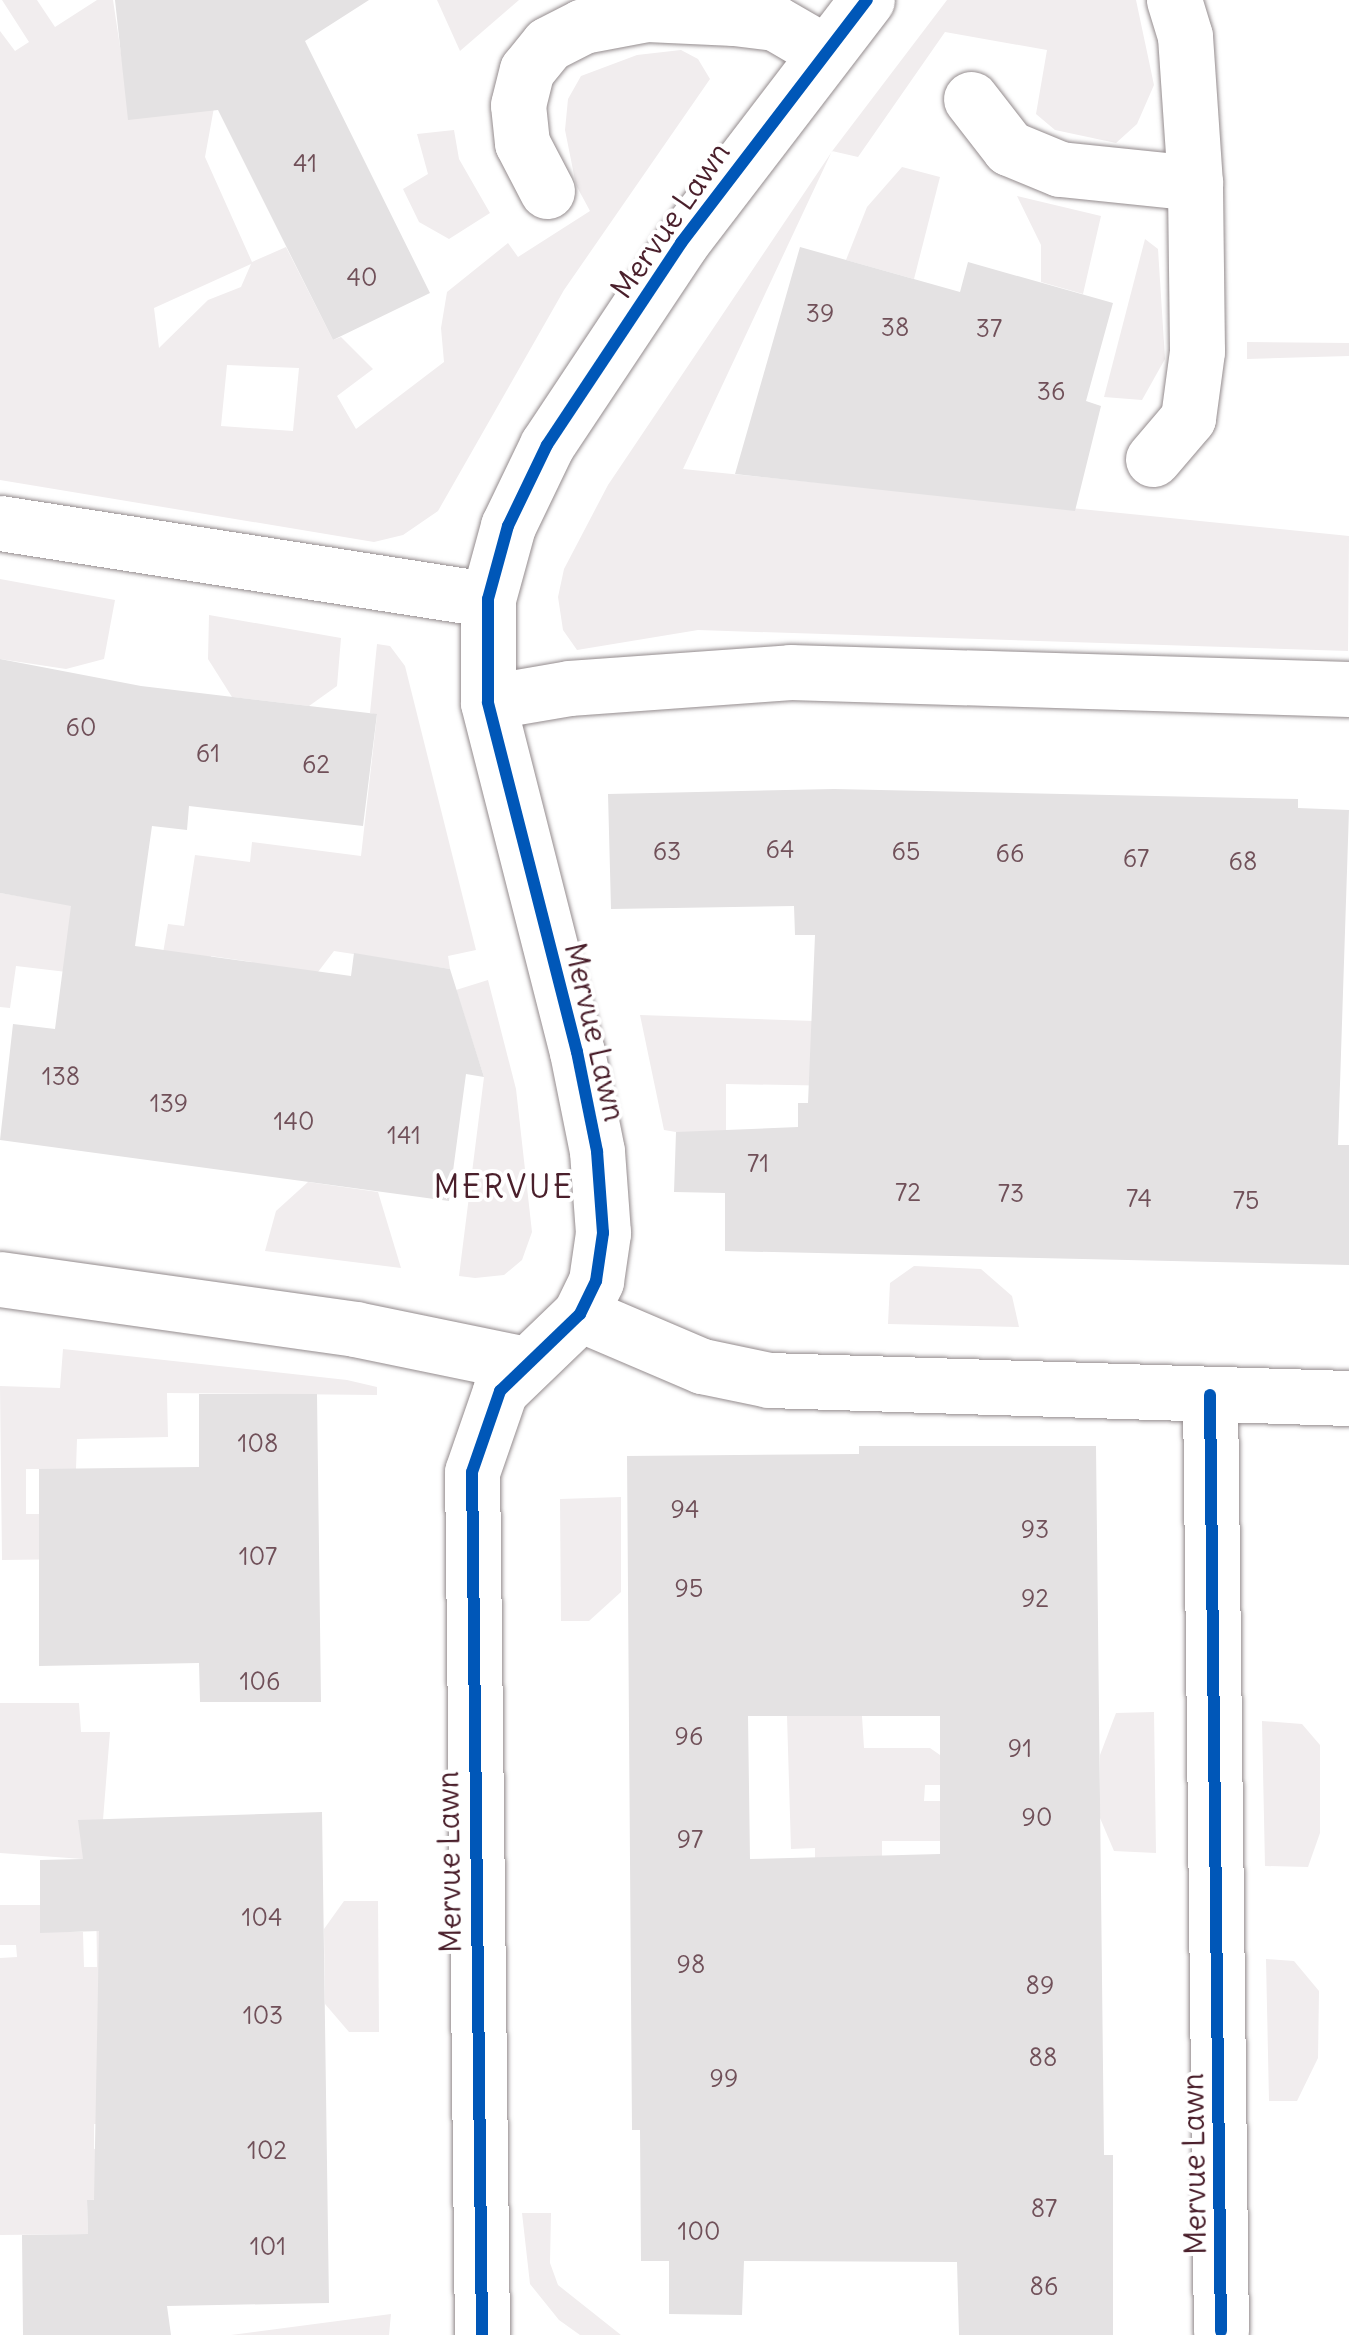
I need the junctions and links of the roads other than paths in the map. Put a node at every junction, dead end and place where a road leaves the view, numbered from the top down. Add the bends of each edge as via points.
1 (867, 0) edge
2 (1174, 0) edge
3 (825, 52) junction
4 (971, 99) dead end
5 (1196, 183) junction
6 (547, 191) dead end
7 (1153, 459) dead end
8 (0, 523) edge
9 (488, 599) junction
10 (1349, 689) edge
11 (488, 702) junction
12 (0, 1279) edge
13 (580, 1314) junction
14 (526, 1364) junction
15 (1210, 1395) junction
16 (1349, 1398) edge
17 (1221, 2331) dead end
18 (482, 2335) edge

1 - 3 street, Mervue Lawn
2 - 5 street via 1185,36
3 - 6 street via 776,24 734,18 646,14 583,26 538,57 518,105 522,143
3 - 9 street, Mervue Lawn via 681,243 547,445 508,526
4 - 5 street via 1010,148 1060,169
5 - 7 street via 1197,350 1188,418
8 - 9 street
9 - 11 street, Mervue Lawn
10 - 11 street via 790,672 570,688
11 - 13 street, Mervue Lawn via 598,1151 603,1233 596,1281
12 - 14 street via 356,1330
13 - 14 street, Mervue Lawn
13 - 15 street via 702,1366 769,1380
14 - 18 street, Mervue Lawn via 500,1391 472,1472
15 - 16 street
15 - 17 street, Mervue Lawn

